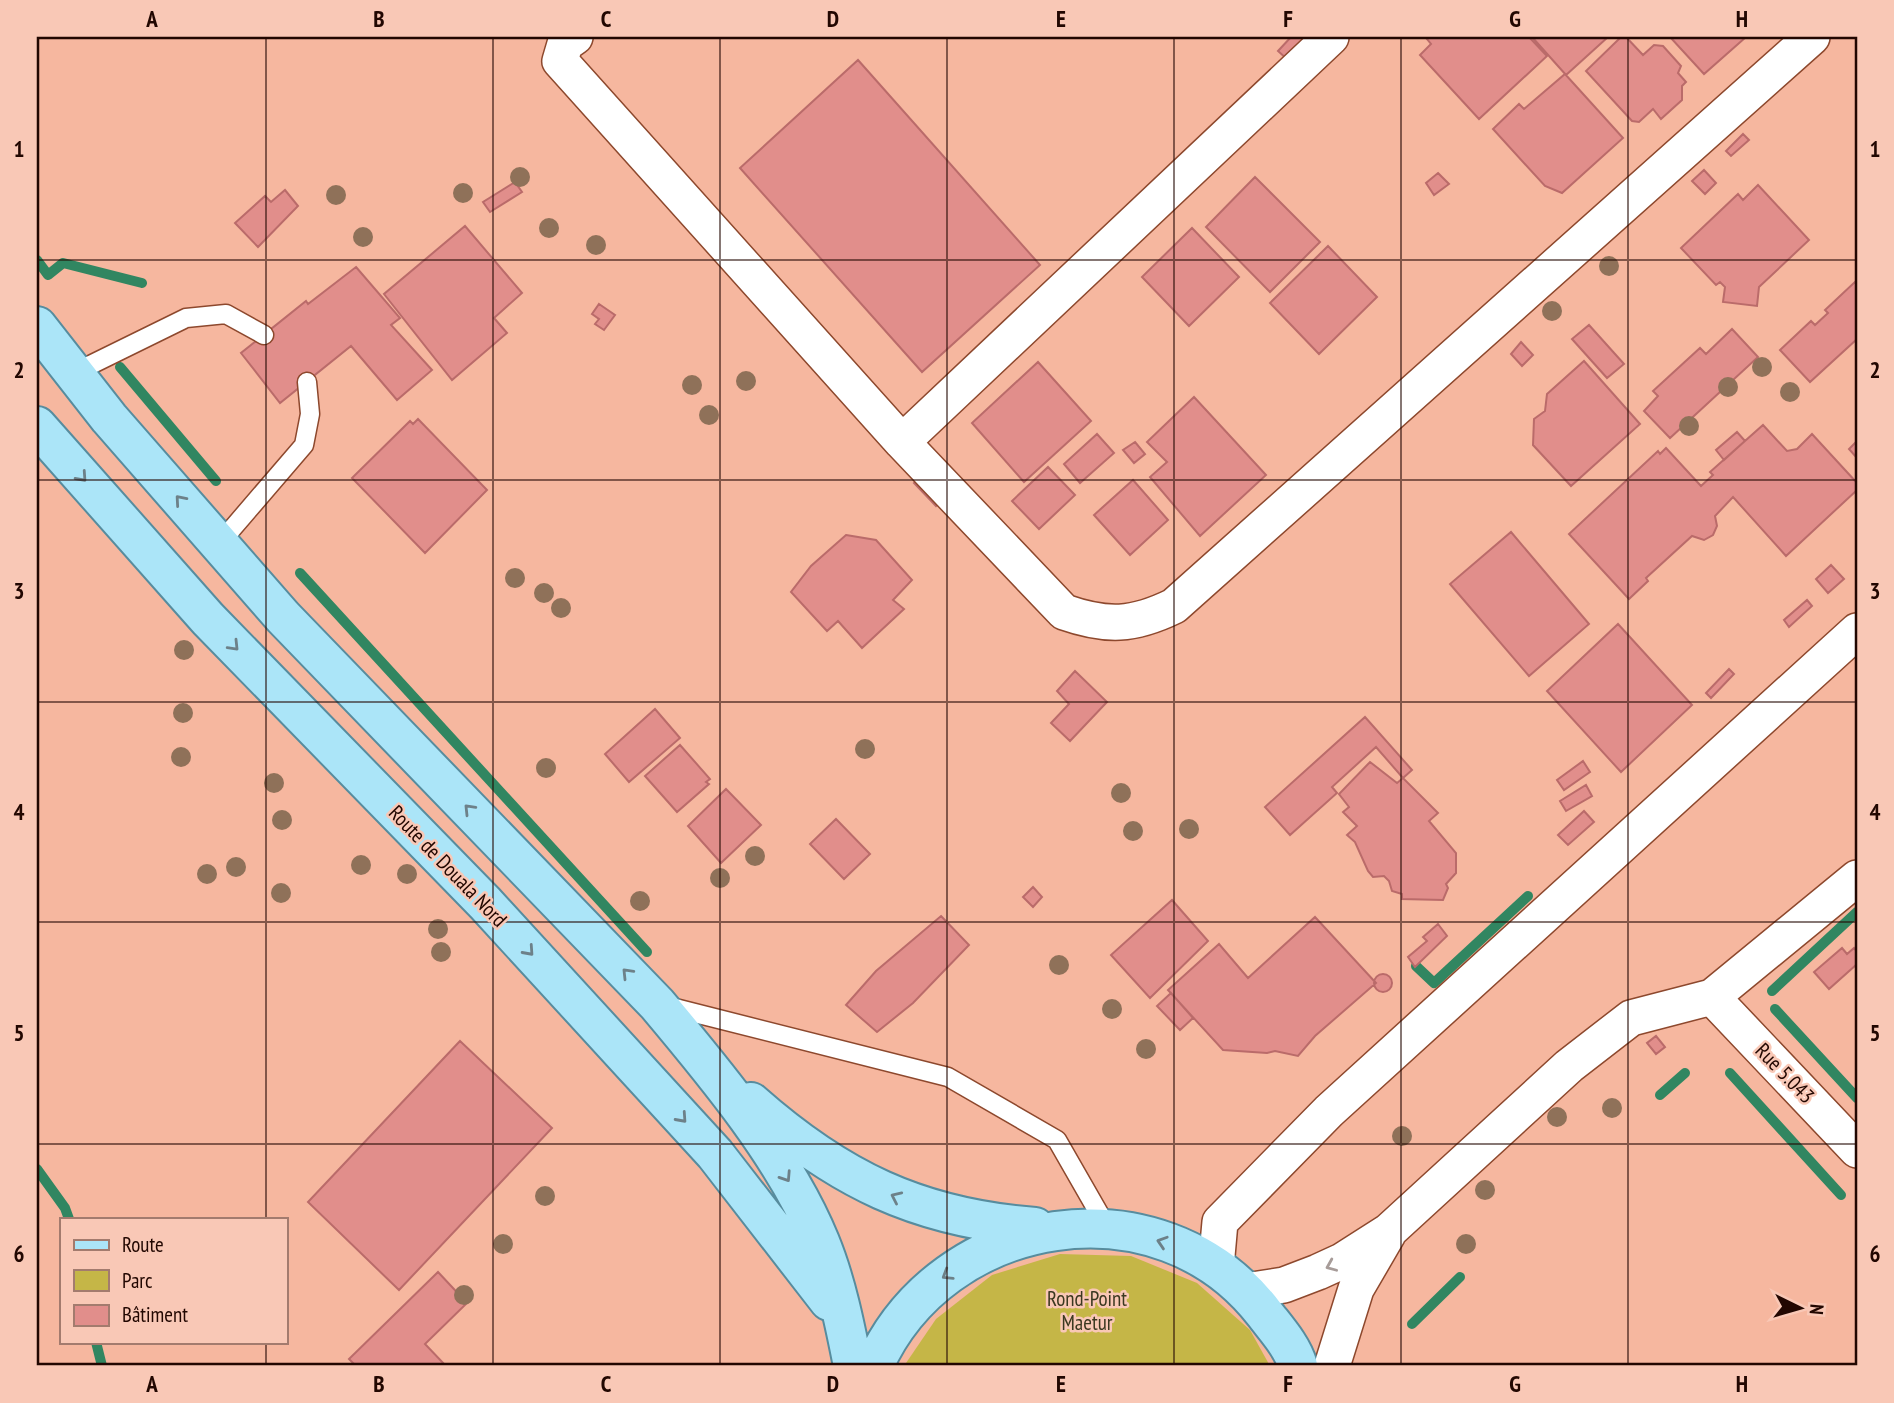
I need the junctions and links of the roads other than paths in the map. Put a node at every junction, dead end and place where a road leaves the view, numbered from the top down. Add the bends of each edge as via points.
1 (575, 37) edge
2 (1331, 37) edge
3 (1812, 37) edge
4 (37, 326) edge
5 (264, 335) dead end
6 (74, 373) junction
7 (307, 382) dead end
8 (37, 426) edge
9 (902, 442) junction
10 (219, 544) junction
11 (1857, 631) edge
12 (1857, 878) edge
13 (1712, 997) junction
14 (657, 1004) junction
15 (705, 1061) junction
16 (1857, 1150) edge
17 (1058, 1229) junction
18 (1108, 1229) junction
19 (1389, 1231) junction
20 (1216, 1267) junction
21 (1247, 1291) junction
22 (844, 1320) junction
23 (853, 1366) edge
24 (874, 1366) edge
25 (1298, 1366) edge
26 (1332, 1366) edge

1 - 9 street via 565,44 560,61
2 - 9 street
3 - 9 street via 1174,607 1119,624 1064,612
4 - 6 main road
5 - 6 lane via 226,314 186,318
10 -> 6 main road
7 - 10 lane via 310,414 304,445
8 -> 22 main road, Route de Douala Nord via 208,619 485,903 715,1154
14 -> 10 main road via 283,617
11 - 20 street via 1329,1111 1220,1222
12 - 13 street
13 - 16 street, Rue 5.043
13 - 19 street via 1631,1018 1569,1066
14 - 15 main road
14 - 18 lane via 948,1077 1057,1140
17 -> 15 main road via 987,1223 910,1204 860,1181 784,1131
15 -> 22 main road via 791,1182 820,1242
17 - 18 main road
17 -> 24 main road via 992,1247 933,1284 887,1337
20 -> 18 main road via 1165,1241
19 -> 21 street via 1318,1272 1283,1285
19 - 26 street via 1356,1289
20 - 21 main road
21 - 25 main road via 1294,1352
22 - 23 main road

